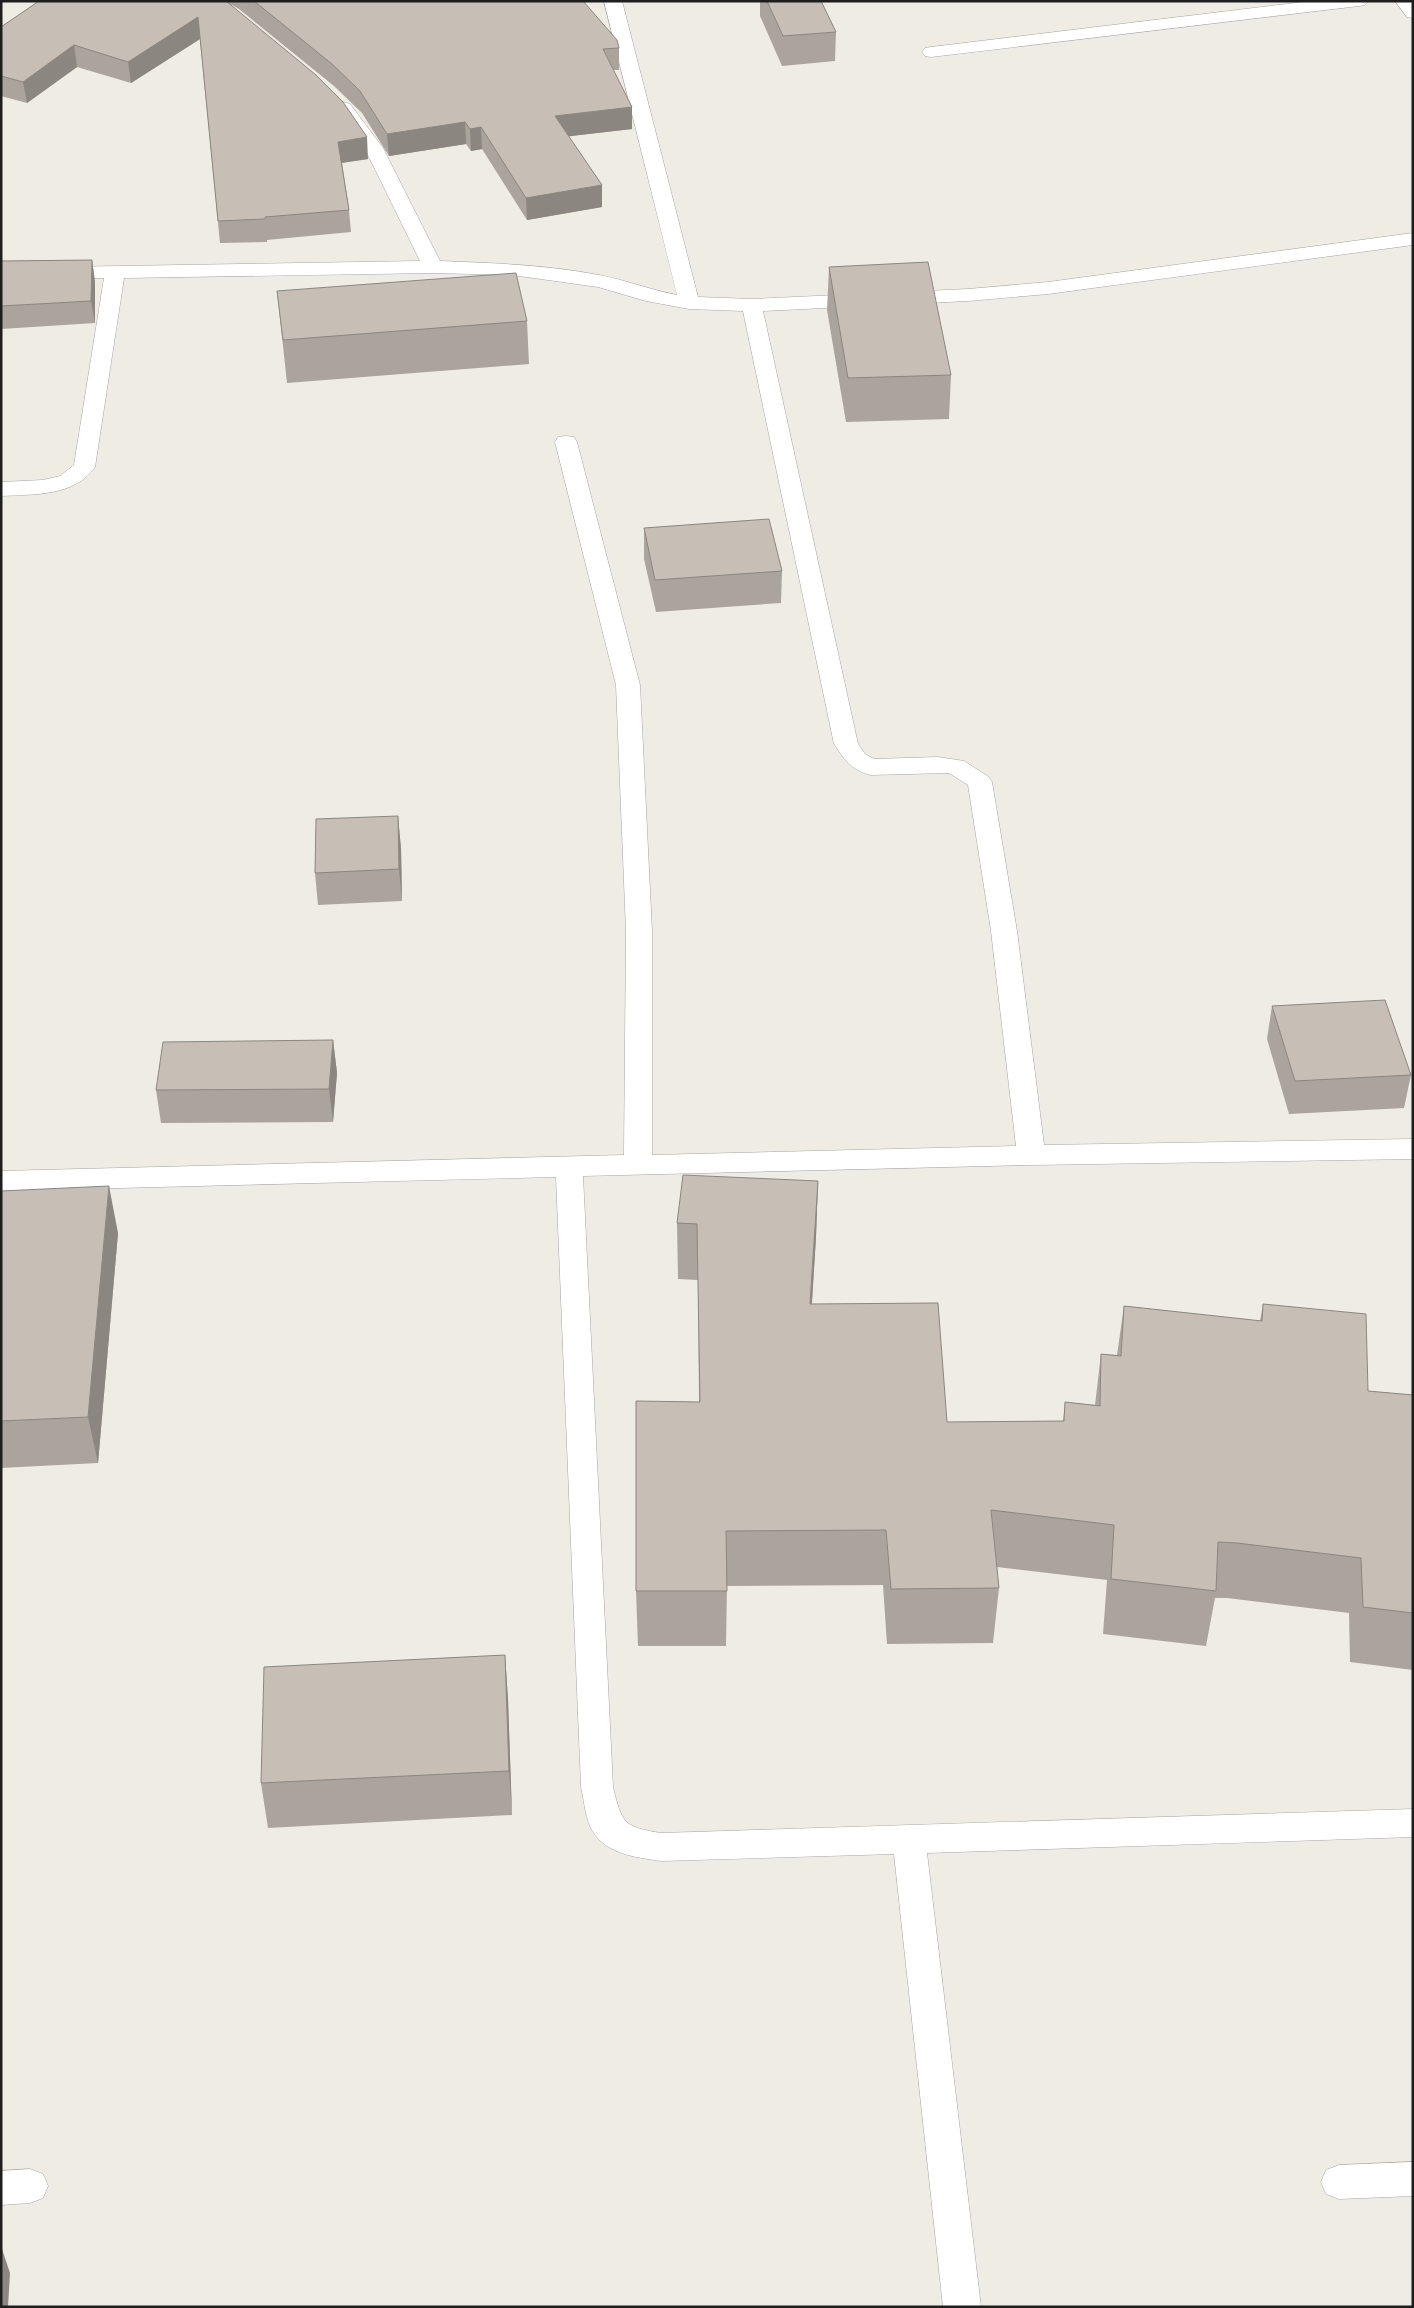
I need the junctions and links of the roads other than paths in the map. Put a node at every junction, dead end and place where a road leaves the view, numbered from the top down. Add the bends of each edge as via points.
1 (613, 1) edge
2 (1359, 1) edge
3 (1404, 1) edge
4 (1413, 13) edge
5 (931, 52) dead end
6 (333, 98) edge
7 (1413, 239) edge
8 (433, 267) junction
9 (115, 272) junction
10 (1, 274) edge
11 (689, 303) junction
12 (752, 304) junction
13 (566, 442) dead end
14 (1, 489) edge
15 (1413, 1149) edge
16 (1031, 1155) junction
17 (638, 1164) junction
18 (569, 1166) junction
19 (1, 1181) edge
20 (1413, 1823) edge
21 (909, 1838) junction
22 (1413, 2179) edge
23 (1339, 2182) dead end
24 (962, 2307) edge

1 - 11 street
2 - 5 street
3 - 4 street
6 - 8 street via 353,118 374,148
7 - 12 street via 1048,288 968,295
8 - 9 street
8 - 11 street via 556,274 600,281 646,295
9 - 10 street
9 - 14 street via 84,467 68,481 43,487
11 - 12 street
12 - 16 street via 846,744 856,759 870,767 955,766 980,782 1004,931
13 - 17 street via 628,684 639,931
15 - 16 street
16 - 17 street
17 - 18 street
18 - 19 street
18 - 21 street via 597,1787 606,1824 628,1842 661,1847
20 - 21 street
21 - 24 street
22 - 23 street

